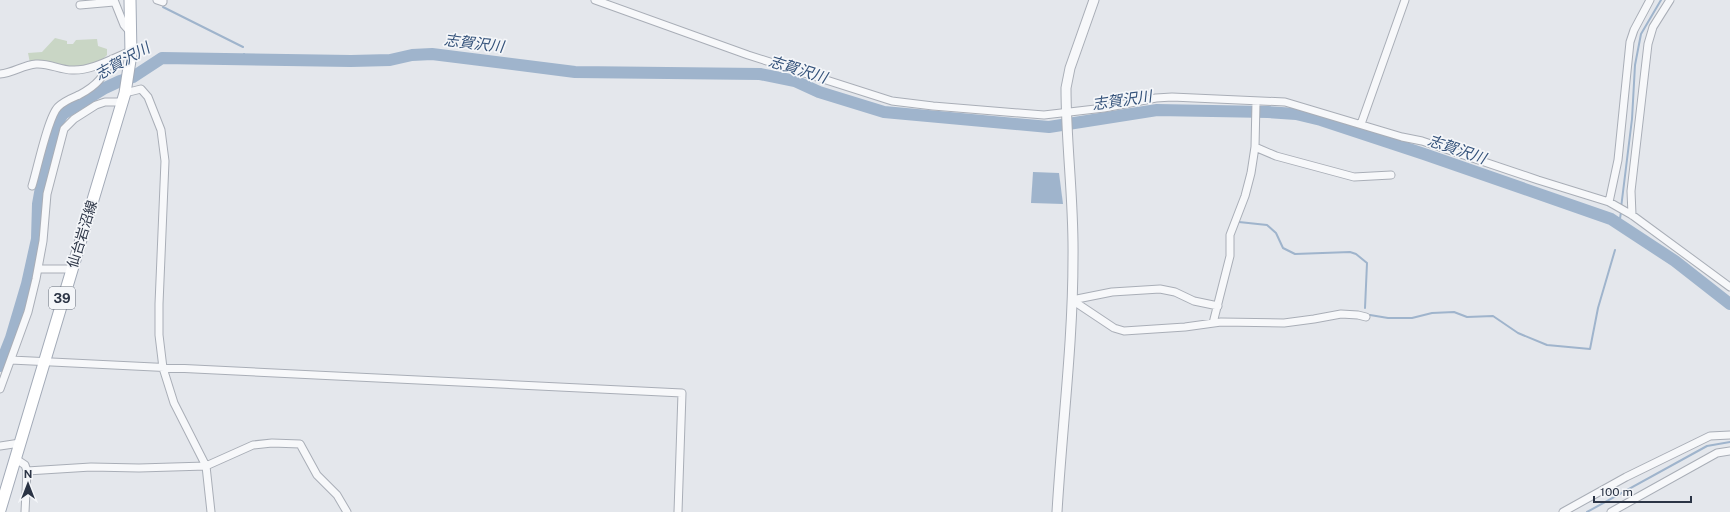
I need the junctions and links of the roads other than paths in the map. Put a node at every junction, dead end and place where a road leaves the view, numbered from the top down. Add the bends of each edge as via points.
1 (130, 0) edge
2 (157, 0) edge
3 (163, 0) edge
4 (595, 0) edge
5 (1094, 0) edge
6 (1405, 0) edge
7 (1650, 0) edge
8 (1670, 0) edge
9 (114, 1) edge
10 (80, 5) dead end
11 (131, 33) junction
12 (131, 53) junction
13 (112, 59) junction
14 (0, 74) edge
15 (124, 94) junction
16 (1256, 102) junction
17 (1066, 114) junction
18 (1361, 124) junction
19 (1255, 147) junction
20 (1391, 175) dead end
21 (32, 186) dead end
22 (1611, 203) junction
23 (1630, 213) junction
24 (38, 269) junction
25 (71, 269) junction
26 (1730, 287) edge
27 (1072, 300) junction
28 (1218, 306) junction
29 (1366, 317) dead end
30 (1213, 323) junction
31 (11, 360) junction
32 (43, 362) junction
33 (162, 368) junction
34 (0, 389) edge
35 (1730, 435) edge
36 (20, 443) junction
37 (0, 446) edge
38 (1730, 451) edge
39 (16, 459) junction
40 (206, 466) junction
41 (27, 475) junction
42 (0, 510) edge
43 (25, 512) edge
44 (211, 512) edge
45 (347, 512) edge
46 (678, 512) edge
47 (1057, 512) edge
48 (1563, 512) edge
49 (1611, 512) edge

1 - 11 main road, 仙台岩沼線 / 39
2 - 3 street
4 - 17 street via 856,91 892,101 1022,114
5 - 17 street via 1069,73
6 - 18 street
7 - 22 street via 1630,42
8 - 23 street via 1653,27 1648,44
9 - 10 street
9 - 11 street via 124,25
11 - 12 main road, 仙台岩沼線 / 39
12 - 13 street
12 - 15 main road, 仙台岩沼線 / 39
13 - 14 street via 84,70 35,64
13 - 21 street via 96,84 56,110
15 - 24 street via 96,105 64,129 47,194
15 - 25 main road, 仙台岩沼線 / 39
15 - 33 street via 141,89 148,97 161,130 165,161 159,335
16 - 17 street via 1156,98
16 - 18 street via 1285,102
16 - 19 street
17 - 27 street via 1073,220
18 - 22 street via 1422,141
19 - 20 street via 1276,156 1354,177
19 - 28 street via 1245,196 1230,234 1230,256
22 - 23 street
23 - 26 street
24 - 25 street
24 - 31 street via 28,312
25 - 32 main road, 仙台岩沼線 / 39
27 - 28 street via 1117,291 1160,289
27 - 30 street via 1114,328 1124,331
27 - 47 street
28 - 30 street
29 - 30 street via 1341,314 1284,323
31 - 32 street
31 - 34 street
32 - 33 street
32 - 36 main road, 仙台岩沼線 / 39
33 - 40 street via 174,403
33 - 46 street via 682,393
35 - 48 street via 1710,436 1626,477
36 - 37 street
36 - 39 main road, 仙台岩沼線 / 39
38 - 49 street via 1717,453
39 - 41 street via 26,465
39 - 42 main road, 仙台岩沼線 / 39
40 - 41 street via 91,467
40 - 44 street
40 - 45 street via 253,445 300,444 316,475 337,494
41 - 43 street

